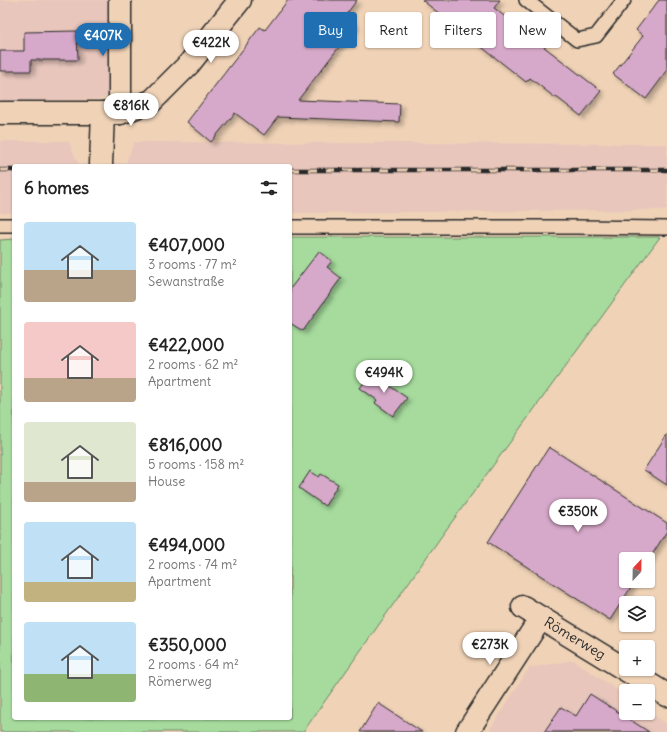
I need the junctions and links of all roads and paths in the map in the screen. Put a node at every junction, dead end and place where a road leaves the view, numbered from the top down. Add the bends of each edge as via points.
1 (120, 0) edge
2 (240, 0) edge
3 (526, 0) edge
4 (624, 0) edge
5 (0, 113) edge
6 (112, 113) junction
7 (101, 164) dead end
8 (0, 225) edge
9 (12, 225) edge
10 (292, 227) edge
11 (667, 228) edge
12 (667, 695) edge
13 (467, 732) edge

1 - 6 street
2 - 6 street via 189,64 152,101
3 - 4 lane via 577,40 596,36
5 - 6 street
6 - 7 street
8 - 9 lane
10 - 11 lane
12 - 13 street, Römerweg via 532,612

